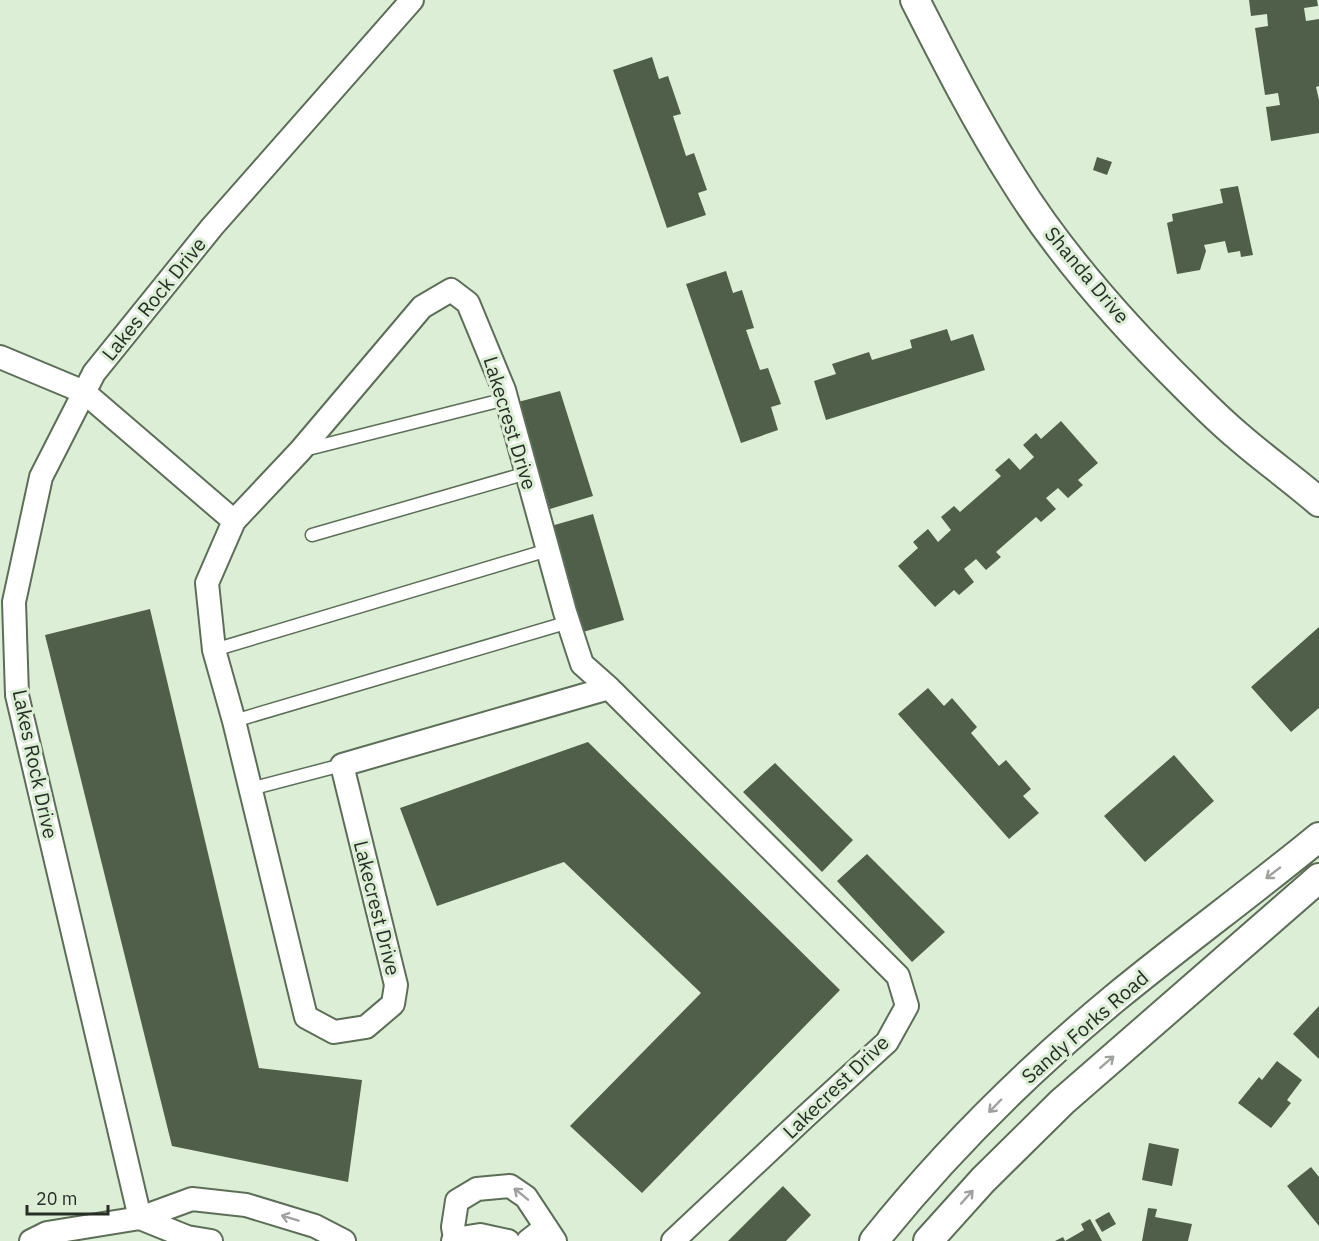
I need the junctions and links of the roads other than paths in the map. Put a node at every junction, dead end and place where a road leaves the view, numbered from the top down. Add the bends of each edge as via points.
1 (412, 0) edge
2 (915, 0) edge
3 (0, 357) edge
4 (84, 392) junction
5 (506, 399) junction
6 (300, 451) junction
7 (527, 473) junction
8 (1319, 502) edge
9 (234, 521) junction
10 (312, 535) dead end
11 (548, 550) junction
12 (569, 622) junction
13 (214, 650) junction
14 (609, 688) junction
15 (234, 721) junction
16 (342, 765) junction
17 (250, 789) junction
18 (1319, 837) edge
19 (1319, 878) edge
20 (140, 1218) junction
21 (550, 1234) edge
22 (454, 1240) edge
23 (31, 1241) edge
24 (211, 1241) edge
25 (344, 1241) edge
26 (508, 1241) edge
27 (528, 1241) edge
28 (674, 1241) edge
29 (874, 1241) edge
30 (928, 1241) edge

1 - 4 street, Lakes Rock Drive via 212,227 94,373
2 - 8 street, Shanda Drive via 1014,180 1076,265 1187,388 1237,436
3 - 4 street
4 - 9 street
4 - 20 street, Lakes Rock Drive via 41,477 14,602 17,695
5 - 6 lane
5 - 6 street, Lakecrest Drive via 468,303 451,290 422,307
5 - 7 street, Lakecrest Drive
6 - 9 street, Lakecrest Drive
7 - 10 lane
7 - 11 street, Lakecrest Drive
9 - 13 street, Lakecrest Drive via 207,583
11 - 12 street, Lakecrest Drive
11 - 13 lane
12 - 14 street, Lakecrest Drive via 582,664
12 - 15 lane
13 - 15 street, Lakecrest Drive
14 - 16 street
14 - 28 street, Lakecrest Drive via 898,976 907,1006 887,1042
15 - 17 street, Lakecrest Drive
16 - 17 lane
16 - 17 street, Lakecrest Drive via 396,985 393,1004 366,1027 334,1032 306,1017
18 -> 29 street, Sandy Forks Road via 1114,999 1008,1092 939,1164
30 -> 19 street via 983,1179 1062,1102
20 - 23 street via 47,1233
20 - 24 street via 187,1237
25 -> 20 street via 315,1226 246,1205 192,1199
21 -> 22 street via 526,1197 510,1186 477,1189 457,1201
21 - 27 street
22 - 26 street via 480,1235

